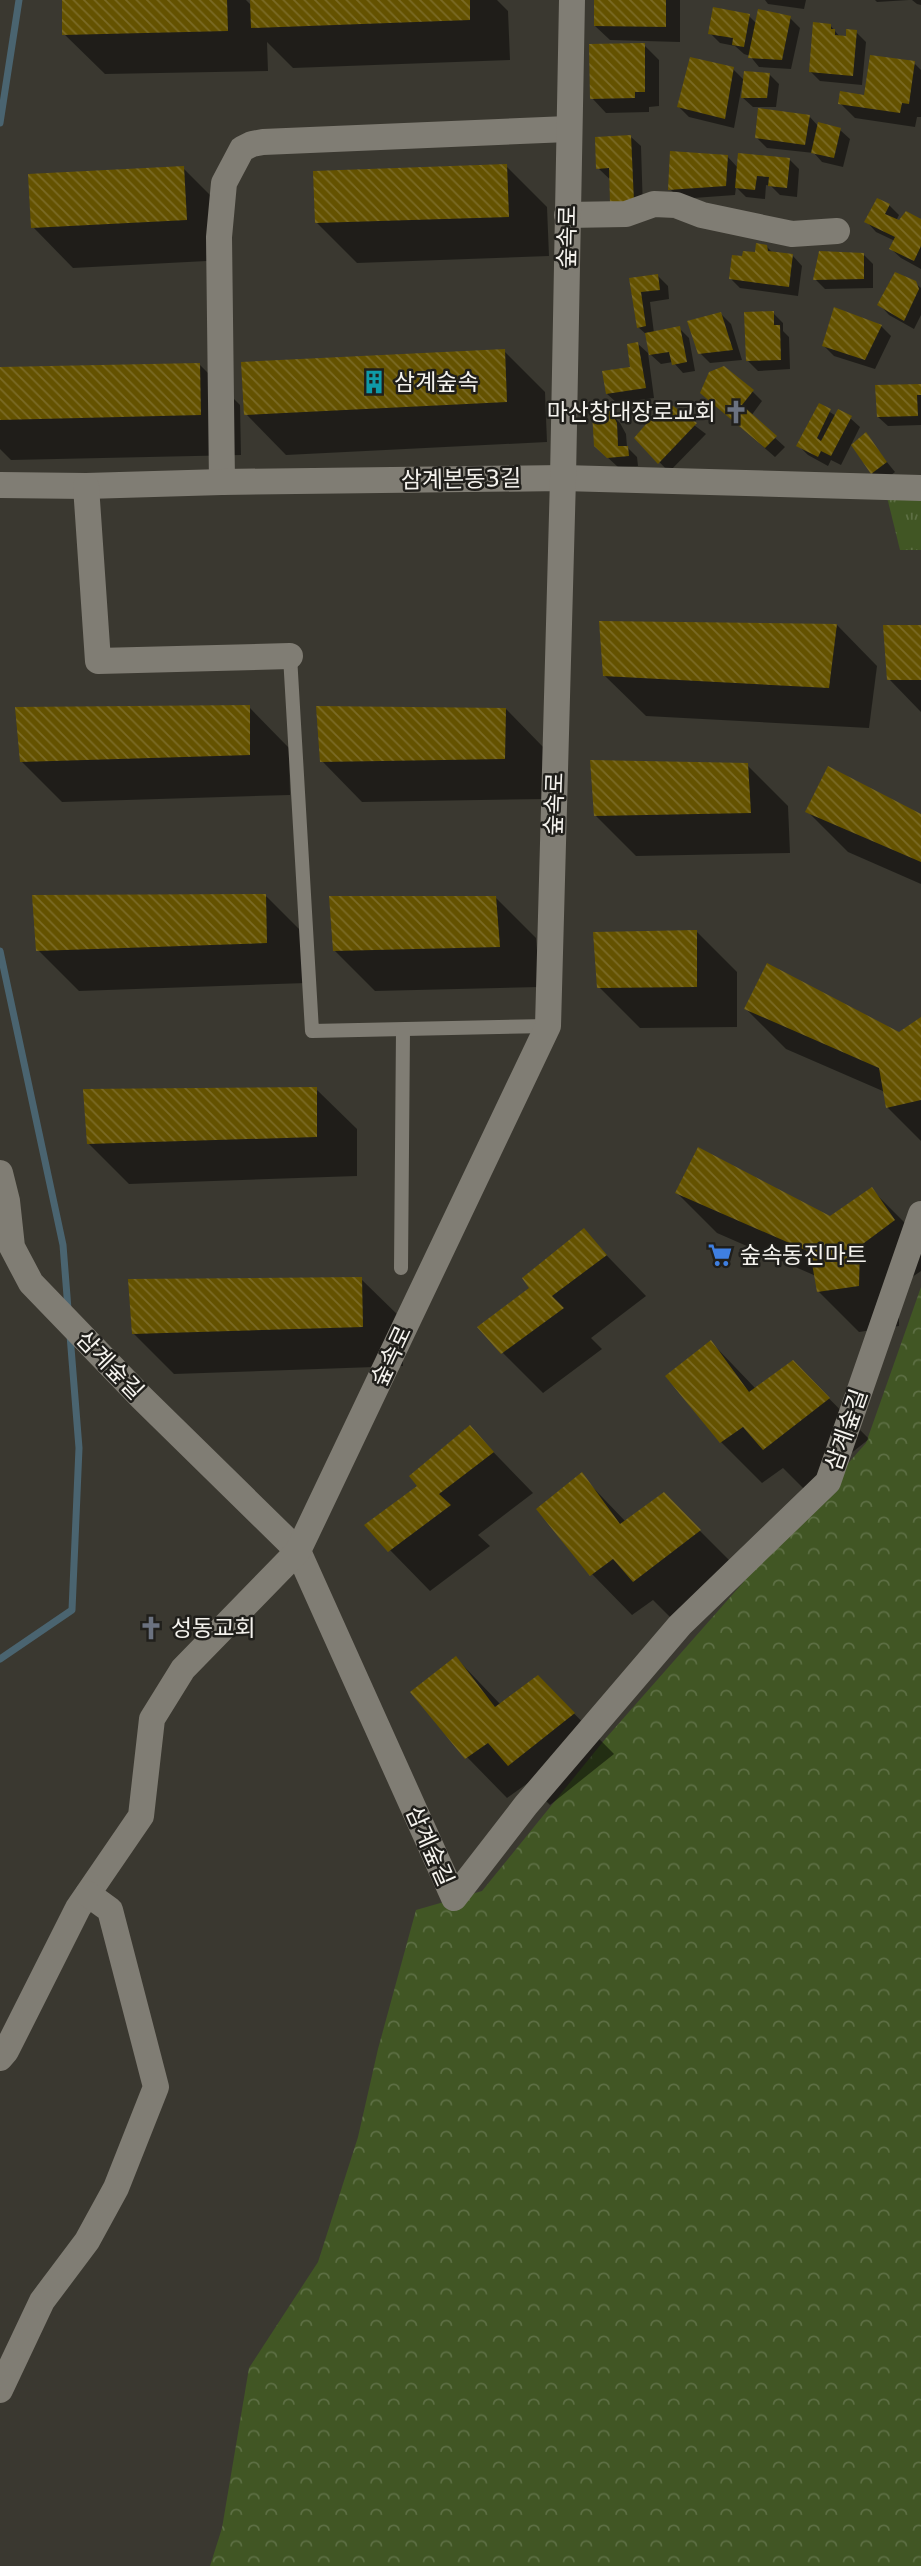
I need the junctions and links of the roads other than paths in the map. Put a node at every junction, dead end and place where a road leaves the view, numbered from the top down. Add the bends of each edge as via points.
1 (572, 0) edge
2 (568, 128) junction
3 (567, 215) junction
4 (836, 231) dead end
5 (563, 478) junction
6 (222, 482) junction
7 (0, 485) edge
8 (86, 486) junction
9 (921, 488) edge
10 (290, 656) joint
11 (548, 1026) junction
12 (403, 1030) junction
13 (0, 1173) edge
14 (921, 1214) edge
15 (401, 1268) dead end
16 (298, 1551) junction
17 (88, 1894) junction
18 (0, 2058) edge
19 (0, 2390) edge

1 - 2 street, 숲속로
2 - 3 street, 숲속로
2 - 6 street via 263,142 242,149 224,183 219,237
3 - 4 street via 626,214 654,204 676,205 792,234
3 - 5 street, 숲속로
5 - 6 street, 삼계본동3길
5 - 9 street, 삼계본동3길
5 - 11 street, 숲속로
6 - 8 street, 삼계본동3길
7 - 8 street, 삼계본동3길
8 - 10 street via 99,661
10 - 12 lane via 312,1031
11 - 12 lane
11 - 16 street, 숲속로
12 - 15 lane
13 - 16 street, 삼계숲길 via 12,1247 32,1283
14 - 16 street, 삼계숲길 via 828,1482 680,1625 526,1805 454,1898
16 - 17 street, 숲속로 via 183,1669 152,1719 141,1816
17 - 18 street, 숲속로
17 - 19 street via 110,1910 156,2087 116,2188 88,2241 42,2301

